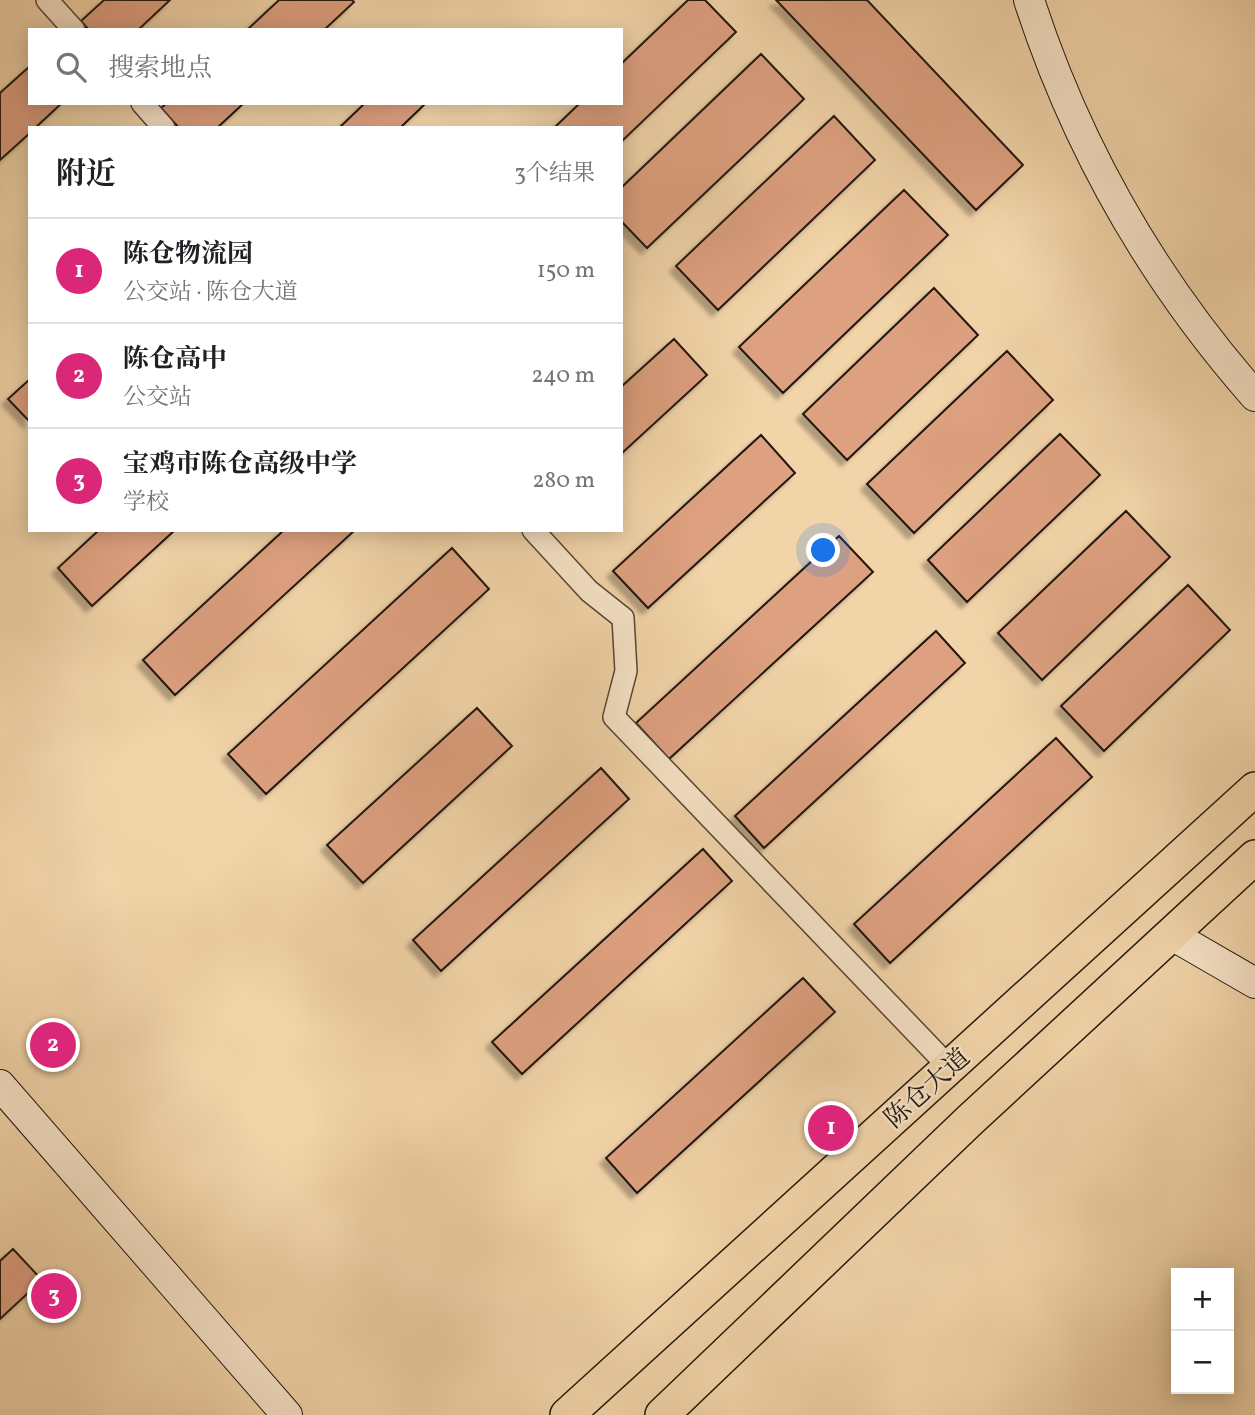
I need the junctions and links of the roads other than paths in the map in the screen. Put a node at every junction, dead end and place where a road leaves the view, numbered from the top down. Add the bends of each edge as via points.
1 (47, 0) edge
2 (1029, 0) edge
3 (72, 28) edge
4 (144, 105) edge
5 (162, 126) edge
6 (1255, 396) edge
7 (535, 532) edge
8 (1255, 789) edge
9 (1255, 857) edge
10 (1172, 935) junction
11 (1255, 983) edge
12 (951, 1069) junction
13 (0, 1085) edge
14 (287, 1415) edge
15 (567, 1415) edge
16 (662, 1415) edge

1 - 3 street
2 - 6 street via 1066,102 1122,214 1187,313
4 - 5 street
7 - 12 street via 589,591 623,618 626,671 614,717
8 - 12 main road, 陈仓大道
9 - 10 main road
10 - 11 street
10 - 16 main road via 969,1121
12 - 15 main road, 陈仓大道
13 - 14 street

